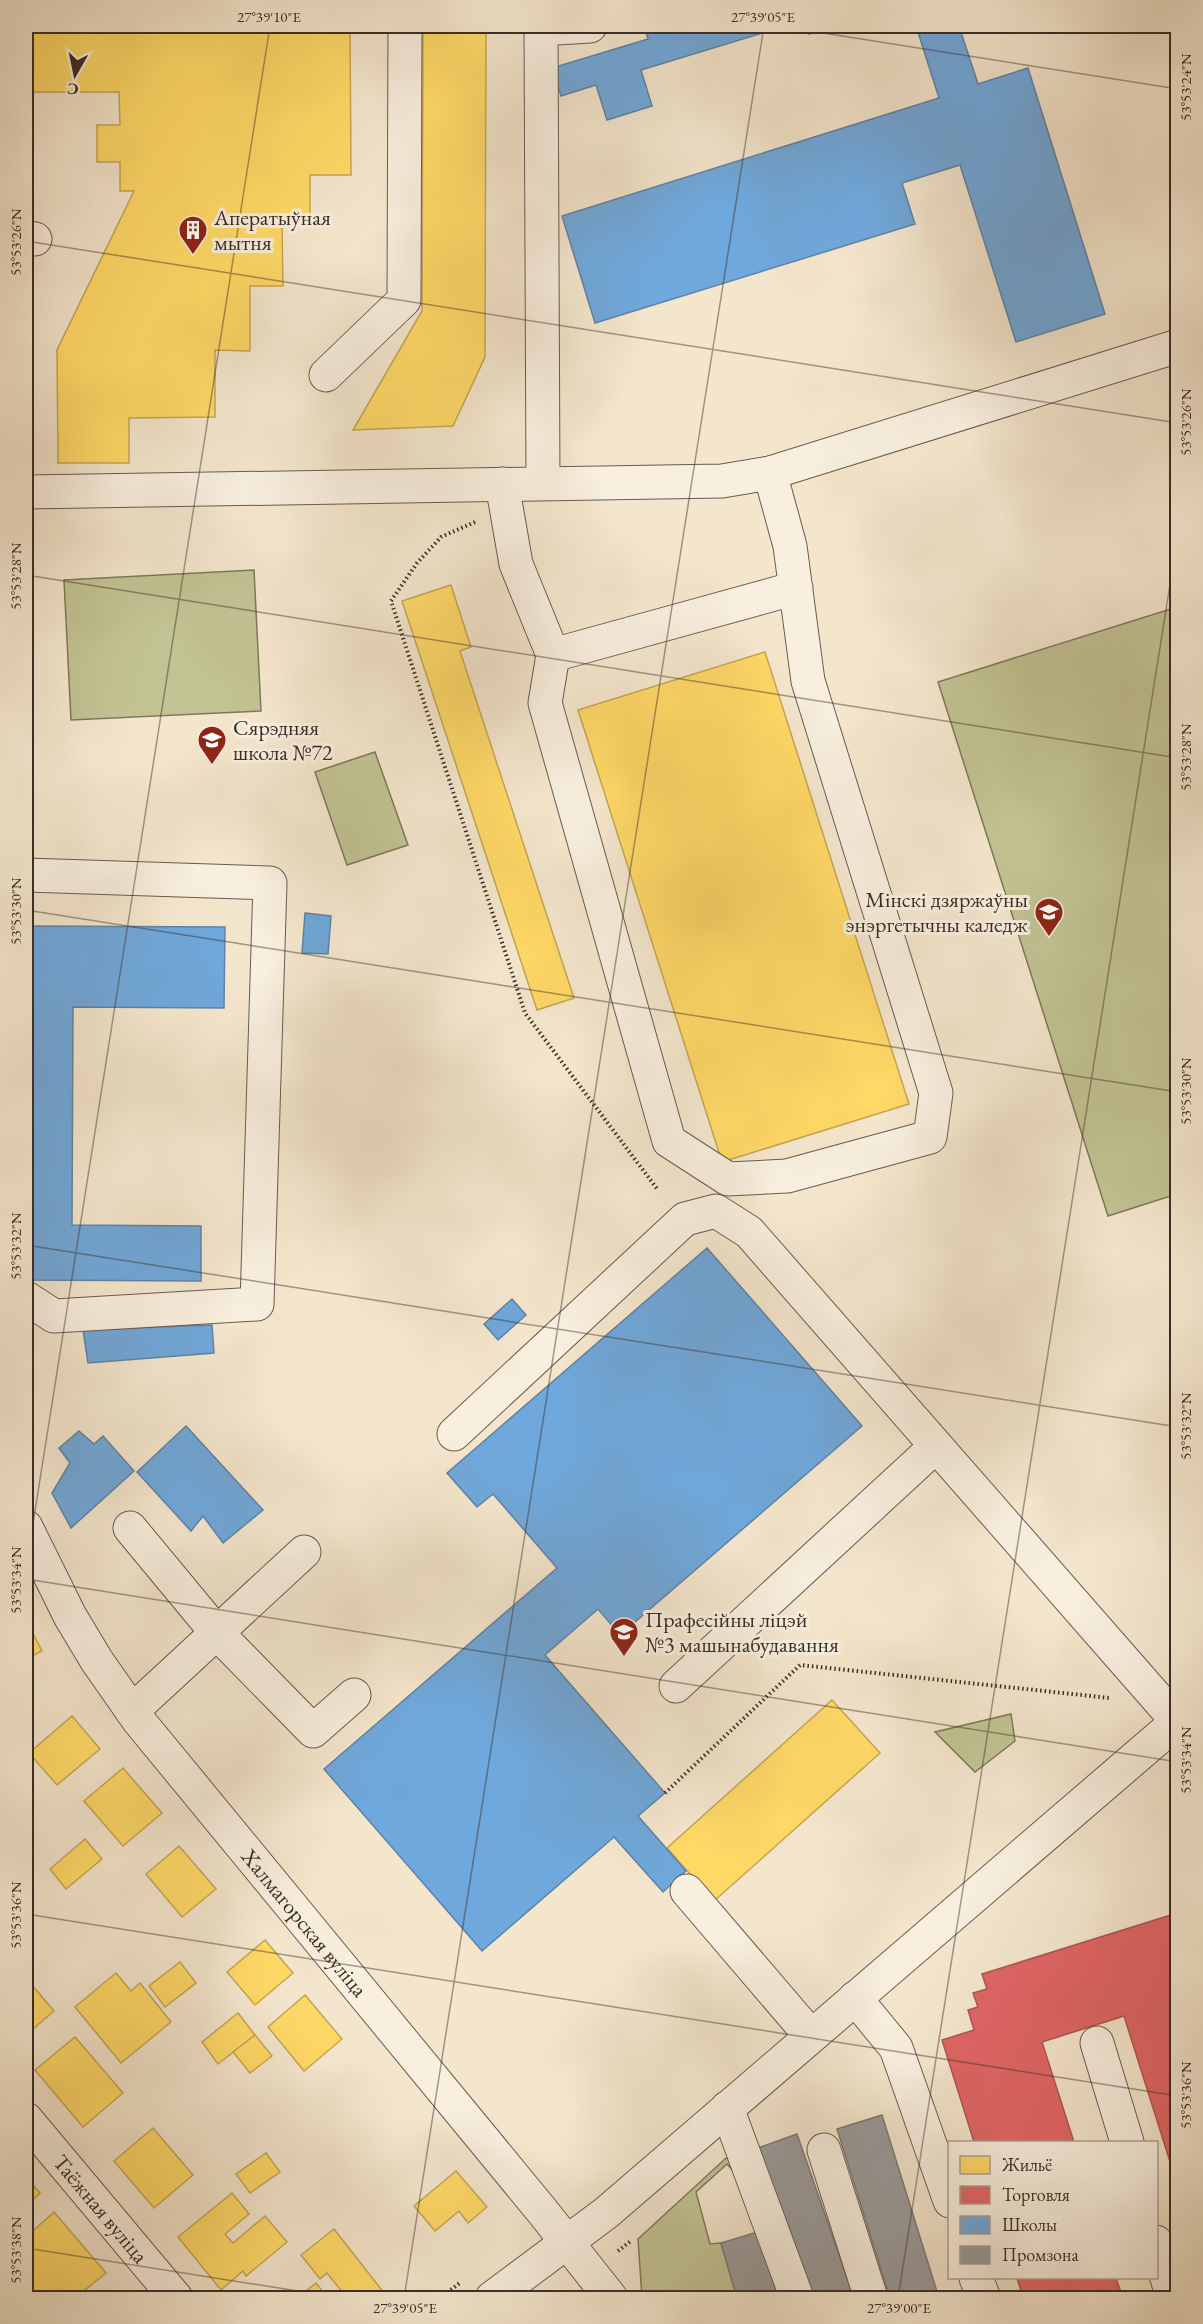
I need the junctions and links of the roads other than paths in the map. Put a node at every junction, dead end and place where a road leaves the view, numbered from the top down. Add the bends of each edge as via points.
1 (405, 26) edge
2 (590, 26) edge
3 (1178, 346) edge
4 (326, 375) dead end
5 (770, 473) junction
6 (543, 483) junction
7 (26, 492) edge
8 (504, 496) junction
9 (796, 588) junction
10 (553, 655) junction
11 (26, 875) edge
12 (26, 1298) edge
13 (454, 1434) dead end
14 (936, 1446) junction
15 (26, 1527) edge
16 (130, 1528) dead end
17 (304, 1552) dead end
18 (217, 1633) junction
19 (676, 1686) dead end
20 (354, 1695) dead end
21 (132, 1711) junction
22 (1177, 1722) edge
23 (687, 1891) dead end
24 (855, 1998) junction
25 (811, 2036) junction
26 (1097, 2043) dead end
27 (727, 2108) junction
28 (26, 2119) edge
29 (1127, 2141) edge
30 (824, 2150) dead end
31 (948, 2195) edge
32 (566, 2244) junction
33 (1158, 2249) edge
34 (977, 2279) edge
35 (176, 2298) edge
36 (492, 2298) edge
37 (611, 2298) edge
38 (797, 2298) edge
39 (871, 2298) edge
40 (984, 2298) edge
41 (1173, 2298) edge

1 - 4 street via 404,300
2 - 6 street via 541,29
3 - 5 street
5 - 6 street via 722,481
5 - 9 street via 790,546
6 - 8 street
7 - 8 street
8 - 10 street via 516,564
9 - 10 street
9 - 10 street via 808,681 936,1093 930,1137 787,1176 728,1179 669,1141 544,703
11 - 12 street via 270,883 257,1305 54,1316
13 - 14 street via 685,1219 716,1211 749,1232
14 - 19 street
14 - 22 street
15 - 21 street, Халмагорская вуліца via 70,1617
16 - 18 street
17 - 18 street
18 - 20 street via 313,1731
18 - 21 street
21 - 32 street, Халмагорская вуліца
22 - 24 street
23 - 25 street
24 - 25 street
24 - 31 street via 896,2048
25 - 27 street
26 - 29 street
27 - 32 street
27 - 38 street
28 - 35 street, Таёжная вуліца
30 - 39 street
32 - 36 street
32 - 37 street, Халмагорская вуліца
33 - 41 street
34 - 40 street

